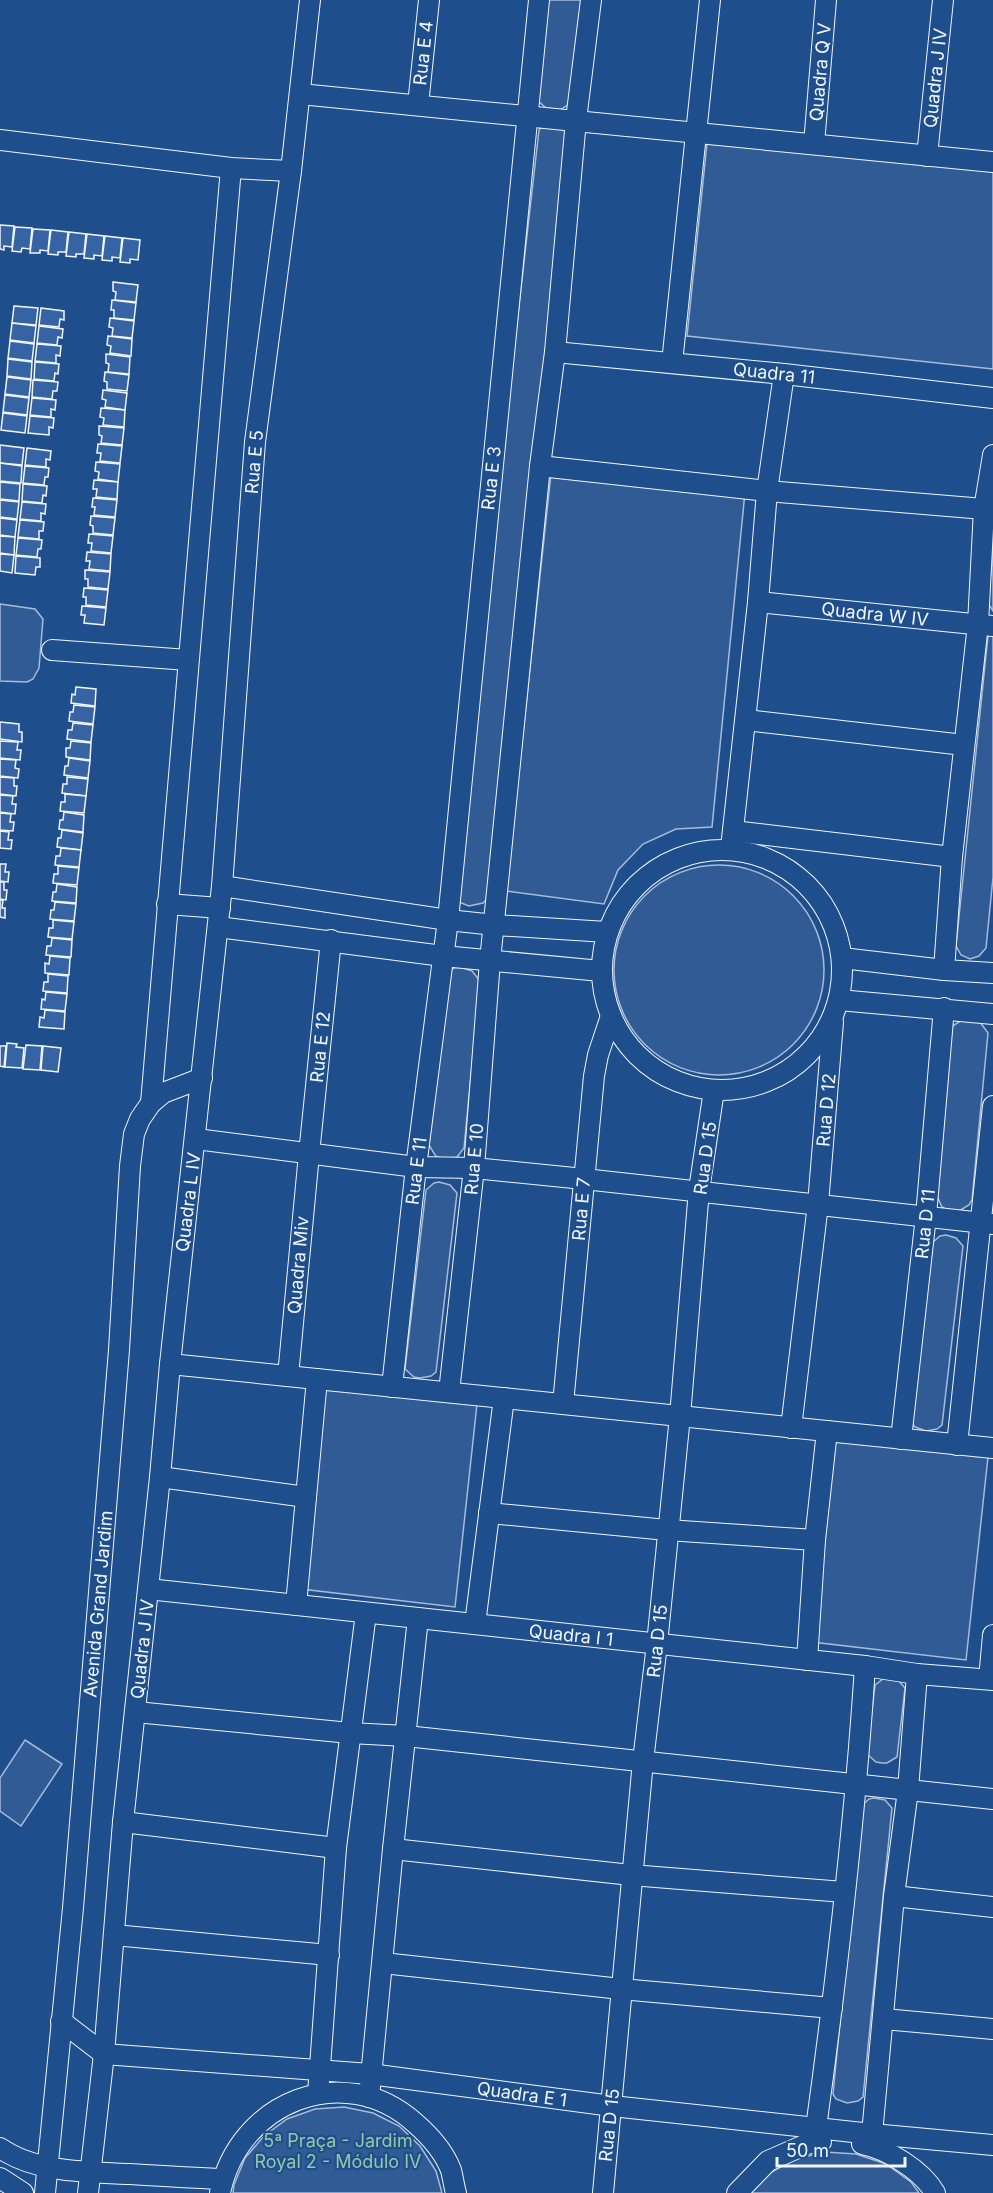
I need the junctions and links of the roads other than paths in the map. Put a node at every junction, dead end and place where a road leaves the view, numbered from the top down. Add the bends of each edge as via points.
1 (310, 0) edge
2 (429, 0) edge
3 (539, 0) edge
4 (591, 0) edge
5 (710, 0) edge
6 (826, 0) edge
7 (943, 0) edge
8 (300, 94) junction
9 (418, 105) junction
10 (526, 116) junction
11 (576, 120) junction
12 (697, 132) junction
13 (0, 140) edge
14 (814, 144) junction
15 (927, 156) junction
16 (993, 162) edge
17 (231, 168) junction
18 (291, 171) junction
19 (555, 352) junction
20 (672, 363) junction
21 (784, 374) junction
22 (993, 398) edge
23 (993, 455) edge
24 (540, 466) junction
25 (767, 491) junction
26 (984, 509) junction
27 (758, 602) junction
28 (985, 625) edge
29 (52, 650) dead end
30 (188, 660) junction
31 (746, 720) junction
32 (964, 745) junction
33 (732, 839) junction
34 (952, 857) junction
35 (222, 886) junction
36 (167, 904) junction
37 (219, 918) junction
38 (448, 920) junction
39 (495, 925) junction
40 (607, 932) junction
41 (331, 940) junction
42 (443, 956) junction
43 (842, 958) junction
44 (490, 961) junction
45 (944, 970) junction
46 (602, 971) junction
47 (993, 973) edge
48 (836, 1008) junction
49 (944, 1008) junction
50 (993, 1014) edge
51 (611, 1016) junction
52 (202, 1077) junction
53 (714, 1090) junction
54 (151, 1103) junction
55 (993, 1106) edge
56 (196, 1138) junction
57 (309, 1154) junction
58 (416, 1167) junction
59 (474, 1168) junction
60 (584, 1179) junction
61 (699, 1190) junction
62 (818, 1204) junction
63 (926, 1216) junction
64 (987, 1223) edge
65 (170, 1364) junction
66 (288, 1376) junction
67 (317, 1379) junction
68 (392, 1387) junction
69 (449, 1392) junction
70 (504, 1398) junction
71 (562, 1404) junction
72 (680, 1416) junction
73 (791, 1428) junction
74 (827, 1431) junction
75 (901, 1439) junction
76 (957, 1445) junction
77 (993, 1448) edge
78 (160, 1477) junction
79 (306, 1497) junction
80 (489, 1513) junction
81 (667, 1530) junction
82 (815, 1540) junction
83 (148, 1589) junction
84 (296, 1605) junction
85 (366, 1613) junction
86 (418, 1618) junction
87 (475, 1624) junction
88 (993, 1635) edge
89 (657, 1644) junction
90 (807, 1660) junction
91 (866, 1666) junction
92 (917, 1674) junction
93 (991, 1679) edge
94 (136, 1712) junction
95 (350, 1733) junction
96 (406, 1736) junction
97 (642, 1761) junction
98 (857, 1783) junction
99 (908, 1790) junction
100 (993, 1798) edge
101 (123, 1822) junction
102 (336, 1848) junction
103 (393, 1849) junction
104 (631, 1875) junction
105 (844, 1892) junction
106 (894, 1896) junction
107 (993, 1907) edge
108 (114, 1935) junction
109 (329, 1955) junction
110 (383, 1963) junction
111 (621, 1989) junction
112 (832, 2008) junction
113 (884, 2019) junction
114 (61, 2020) junction
115 (993, 2029) edge
116 (104, 2054) junction
117 (321, 2071) junction
118 (370, 2074) junction
119 (318, 2094) junction
120 (369, 2097) junction
121 (612, 2106) junction
122 (812, 2136) junction
123 (872, 2140) junction
124 (993, 2145) edge
125 (0, 2148) edge
126 (47, 2166) junction
127 (90, 2172) junction
128 (0, 2178) edge
129 (221, 2186) edge
130 (23, 2193) edge
131 (45, 2193) edge
132 (88, 2193) edge
133 (456, 2193) edge
134 (603, 2193) edge
135 (737, 2193) edge
136 (935, 2193) edge

1 - 8 street, Rua E 5
2 - 9 street, Rua E 4
3 - 10 street, Rua E 3
4 - 11 street, Rua E 10
5 - 12 street
6 - 14 street, Quadra Q V
7 - 15 street, Quadra J IV
8 - 9 street
8 - 18 street, Rua E 5
9 - 10 street
10 - 11 street
10 - 38 street, Rua E 3
11 - 12 street
11 - 19 street, Rua E 10
12 - 14 street
12 - 20 street
13 - 17 street
14 - 15 street
15 - 16 street
17 - 18 street
17 - 30 street
18 - 35 street, Rua E 5 via 255,442
19 - 20 street, Quadra 11
19 - 24 street, Rua E 10
20 - 21 street, Quadra 11
21 - 22 street, Quadra 11
21 - 25 street
23 - 26 street
24 - 25 street
24 - 39 street, Rua E 10
25 - 26 street
25 - 27 street
26 - 28 street
27 - 28 street, Quadra W IV
27 - 31 street
28 - 32 street
29 - 30 street
30 - 36 street
31 - 32 street
31 - 33 street
32 - 34 street
33 - 34 street
33 - 40 street via 675,859 646,876 622,901
33 - 43 street, Rua D 12 via 790,871 810,888 836,932
34 - 45 street
35 - 37 street, Rua E 5
35 - 38 street
36 - 37 street
36 - 54 street
37 - 41 street
37 - 52 street, Quadra L IV
38 - 39 street
38 - 42 street, Rua E 3
39 - 40 street
39 - 44 street, Rua E 10
40 - 46 street
41 - 42 street
41 - 57 street, Rua E 12
42 - 44 street
42 - 58 street, Rua E 11
43 - 45 street
43 - 48 street, Rua D 12
44 - 46 street
44 - 59 street, Rua E 10
45 - 47 street
46 - 51 street
48 - 49 street
48 - 53 street via 814,1048 786,1072 752,1087
48 - 62 street, Rua D 12
49 - 50 street
49 - 63 street, Rua D 11
51 - 53 street via 635,1053 671,1079
51 - 60 street, Rua E 7 via 594,1076
52 - 54 street, Avenida Grand Jardim via 163,1093
52 - 56 street, Quadra L IV
53 - 61 street, Rua D 15
54 - 114 street, Avenida Grand Jardim via 134,1134 130,1166 119,1350
55 - 64 street
56 - 57 street
56 - 65 street, Quadra L IV
57 - 58 street
57 - 66 street, Quadra Miv
58 - 59 street
58 - 68 street, Rua E 11
59 - 60 street
59 - 69 street, Rua E 10
60 - 61 street
60 - 71 street, Rua E 7
61 - 62 street
61 - 72 street, Rua D 15
62 - 63 street
62 - 73 street, Rua D 12
63 - 64 street
63 - 75 street, Rua D 11
64 - 76 street
65 - 66 street
65 - 78 street, Quadra L IV
66 - 67 street
67 - 68 street
67 - 79 street
68 - 69 street
69 - 70 street
70 - 71 street
70 - 80 street
71 - 72 street
72 - 73 street
72 - 81 street, Rua D 15
73 - 74 street
74 - 75 street
74 - 82 street
75 - 76 street
76 - 77 street
78 - 79 street
78 - 83 street, Quadra J IV
79 - 84 street
80 - 81 street
80 - 87 street
81 - 82 street
81 - 89 street, Rua D 15
82 - 90 street
83 - 84 street, Quadra I 1
83 - 94 street, Quadra J IV
84 - 85 street, Quadra I 1
85 - 86 street, Quadra I 1
85 - 95 street
86 - 87 street, Quadra I 1
86 - 96 street
87 - 89 street, Quadra I 1
88 - 93 street
89 - 90 street, Quadra I 1
89 - 97 street, Rua D 15
90 - 91 street, Quadra I 1
91 - 92 street, Quadra I 1
91 - 98 street
92 - 93 street, Quadra I 1
92 - 99 street
94 - 95 street
94 - 101 street, Quadra J IV
95 - 96 street
95 - 102 street
96 - 97 street
96 - 103 street
97 - 98 street
97 - 104 street, Rua D 15
98 - 99 street
98 - 105 street
99 - 100 street
99 - 106 street
101 - 102 street
101 - 108 street, Quadra J IV
102 - 109 street
103 - 104 street
103 - 110 street
104 - 105 street
104 - 111 street, Rua D 15
105 - 112 street
106 - 107 street
106 - 113 street
108 - 109 street
108 - 116 street, Quadra J IV
109 - 117 street
110 - 111 street
110 - 118 street
111 - 112 street
111 - 121 street, Rua D 15
112 - 122 street
113 - 115 street
113 - 123 street
114 - 116 street
114 - 126 street, Avenida Grand Jardim
116 - 117 street, Quadra E 1
116 - 127 street, Quadra J IV
117 - 118 street, Quadra E 1
117 - 119 street
118 - 120 street
118 - 121 street, Quadra E 1
119 - 120 street
119 - 129 street via 296,2100 258,2123 242,2139
120 - 133 street via 403,2112 431,2137 450,2169
121 - 122 street, Quadra E 1
121 - 134 street, Rua D 15
122 - 123 street, Quadra E 1
122 - 135 street via 768,2161
123 - 124 street, Quadra E 1
123 - 136 street via 906,2162
125 - 126 street via 22,2160
126 - 127 street
126 - 131 street, Avenida Grand Jardim
127 - 129 street
127 - 132 street, Quadra J IV
128 - 130 street

